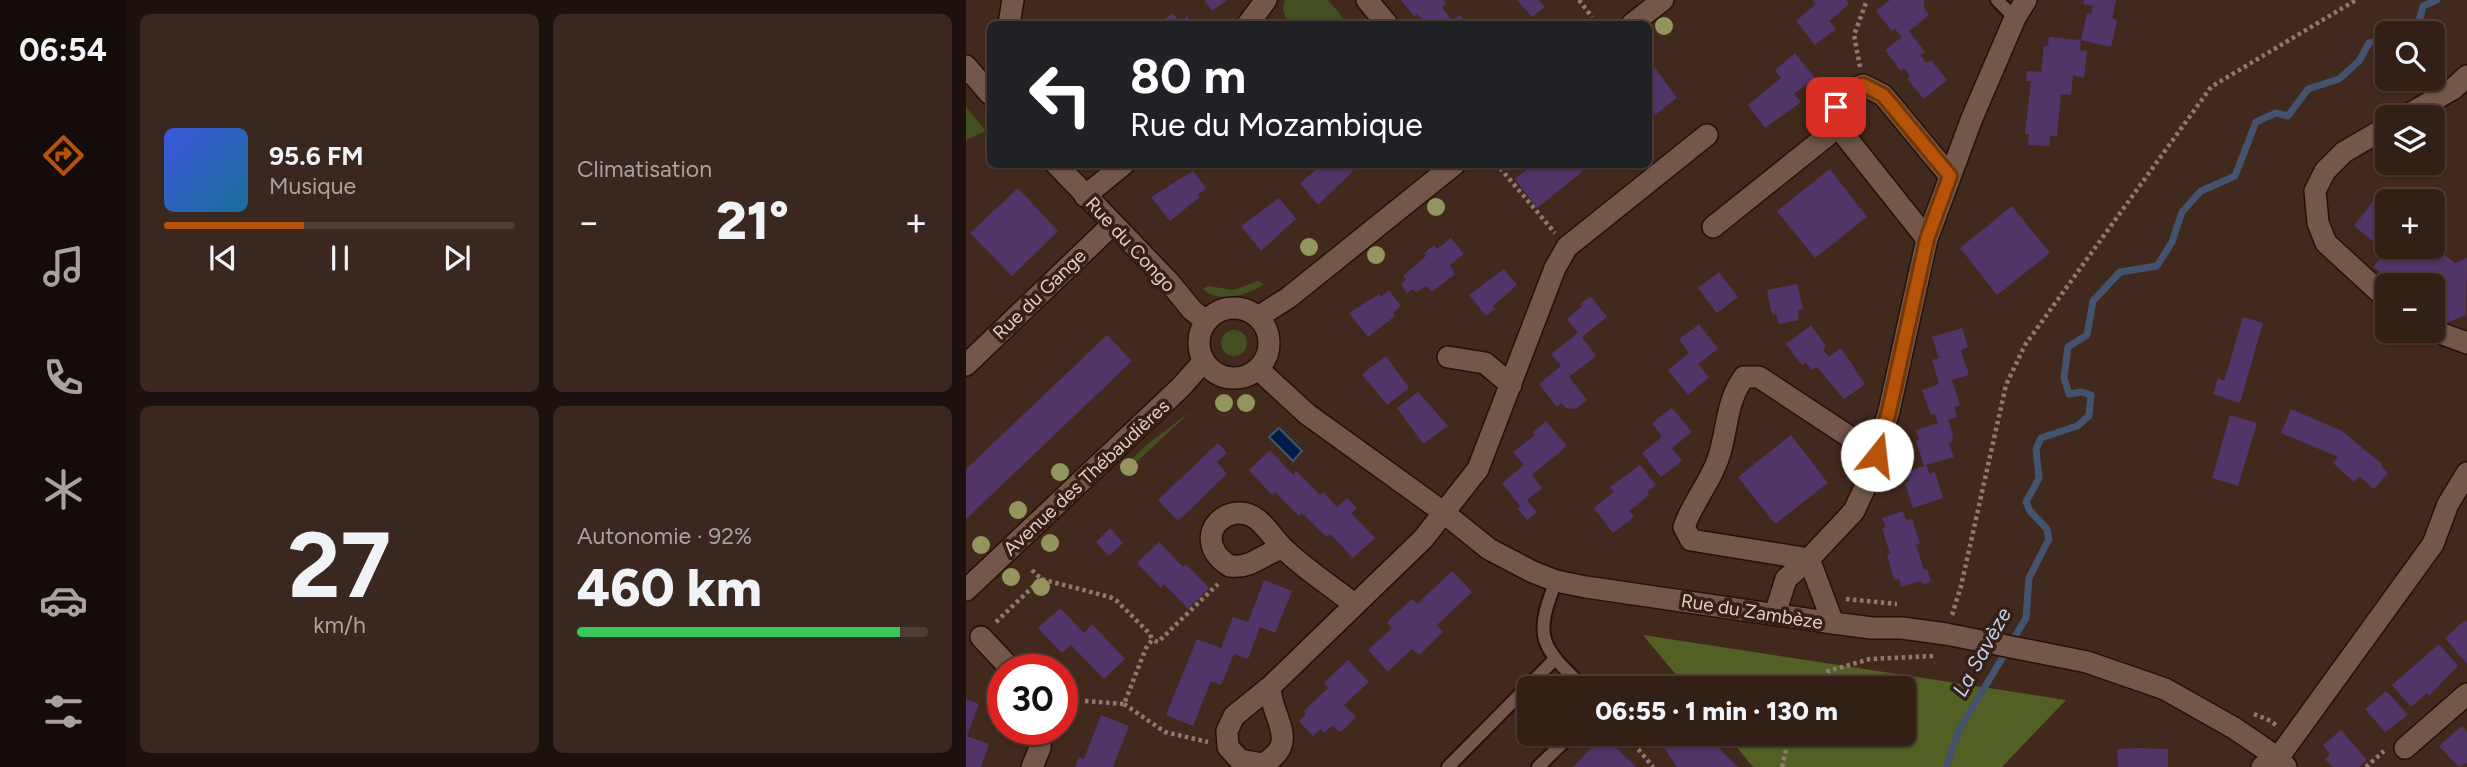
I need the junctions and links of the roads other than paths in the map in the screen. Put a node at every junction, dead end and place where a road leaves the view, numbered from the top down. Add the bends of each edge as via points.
1 (1013, 0) edge
2 (1367, 0) edge
3 (1663, 0) edge
4 (1997, 0) edge
5 (2020, 9) edge
6 (1010, 21) edge
7 (1384, 21) edge
8 (1636, 21) edge
9 (977, 71) edge
10 (2467, 76) edge
11 (987, 89) edge
12 (2425, 105) edge
13 (1838, 127) junction
14 (2375, 134) edge
15 (1707, 135) dead end
16 (1060, 168) edge
17 (1119, 168) edge
18 (1450, 168) edge
19 (1950, 176) junction
20 (1086, 196) junction
21 (1112, 223) junction
22 (1713, 227) dead end
23 (1927, 239) junction
24 (2375, 288) edge
25 (1258, 317) junction
26 (1206, 321) junction
27 (2445, 335) edge
28 (2467, 343) edge
29 (1448, 357) dead end
30 (1203, 361) junction
31 (966, 365) edge
32 (1258, 369) junction
33 (1511, 385) junction
34 (1877, 455) junction
35 (2467, 473) edge
36 (1443, 512) junction
37 (1283, 548) junction
38 (1809, 559) junction
39 (1556, 581) junction
40 (966, 590) edge
41 (1354, 604) junction
42 (1775, 614) junction
43 (1833, 624) junction
44 (981, 637) road end
45 (997, 654) edge
46 (1555, 659) junction
47 (1572, 676) edge
48 (1270, 687) junction
49 (2467, 694) edge
50 (1040, 745) edge
51 (1560, 746) edge
52 (2405, 748) dead end
53 (1282, 761) edge
54 (2275, 764) edge
55 (1032, 767) edge
56 (1448, 767) edge
57 (1538, 767) edge

1 - 6 street
2 - 7 street
3 - 8 street
4 - 5 lane
5 - 19 street
9 - 11 street
10 - 12 street
13 - 19 street via 1836,107 1847,92 1863,85 1883,95
13 - 22 street
13 - 23 street
14 - 24 street via 2343,152 2325,171 2315,191 2318,223 2326,243
15 - 33 street via 1567,247
16 - 20 street, Rue du Congo
17 - 20 street
18 - 25 street
19 - 23 street
20 - 21 street, Rue du Congo
21 - 26 street, Rue du Congo
21 - 31 street, Rue du Gange
23 - 34 street
25 - 26 street via 1235,307
25 - 32 street via 1270,343
26 - 30 street via 1199,341
27 - 28 street
29 - 33 street via 1485,363
30 - 32 street via 1216,374 1229,378 1243,378
30 - 40 street, Avenue des Thébaudières
32 - 36 street, Rue du Zambèze via 1307,414
33 - 36 street via 1478,469
34 - 38 street via 1854,511
34 - 38 street via 1759,377 1744,377 1733,392 1718,460 1684,527 1691,540
35 - 54 street via 2448,504 2433,544
36 - 39 street, Rue du Zambèze via 1507,560
36 - 41 street via 1423,539
37 - 37 street via 1255,517 1243,512 1221,517 1212,539 1214,551 1230,566 1249,565
37 - 41 street
38 - 42 street via 1786,579
38 - 43 street
39 - 42 street, Rue du Zambèze
39 - 46 lane via 1543,614 1542,632
41 - 48 street
42 - 43 street, Rue du Zambèze
43 - 54 street, Rue du Zambèze via 1946,634 2087,662 2165,689 2234,728
44 - 45 street
46 - 47 lane
46 - 56 lane
48 - 53 street via 1282,726
48 - 53 street via 1234,716 1227,731 1228,747 1250,763
49 - 52 street
50 - 55 street
51 - 57 lane

